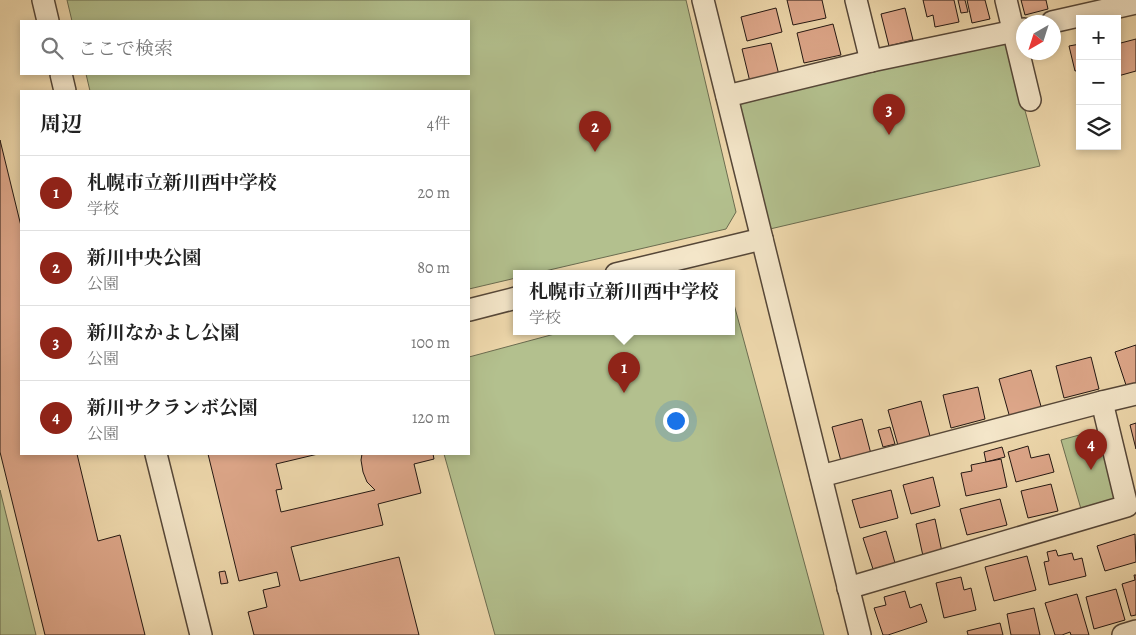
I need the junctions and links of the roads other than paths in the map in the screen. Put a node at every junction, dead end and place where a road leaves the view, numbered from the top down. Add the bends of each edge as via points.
1 (43, 0) edge
2 (703, 0) edge
3 (856, 0) edge
4 (1006, 0) edge
5 (1136, 3) edge
6 (48, 20) edge
7 (1061, 20) edge
8 (1016, 25) edge
9 (1016, 30) edge
10 (1023, 60) edge
11 (871, 61) junction
12 (61, 75) edge
13 (66, 90) edge
14 (727, 96) junction
15 (1030, 100) dead end
16 (762, 239) junction
17 (633, 270) edge
18 (513, 299) edge
19 (470, 310) edge
20 (1136, 394) edge
21 (1102, 402) junction
22 (156, 455) edge
23 (821, 476) junction
24 (848, 588) junction
25 (1136, 631) edge
26 (201, 635) edge
27 (860, 635) edge
28 (1123, 635) edge

1 - 6 street
2 - 14 street
3 - 11 street
4 - 8 street
5 - 7 street
9 - 11 street
10 - 15 street
11 - 14 street
12 - 13 street
14 - 16 street
16 - 17 street
16 - 23 street
18 - 19 street
20 - 21 street
21 - 23 street
21 - 24 street via 1127,506
22 - 26 street
23 - 24 street
24 - 27 street
25 - 28 street

